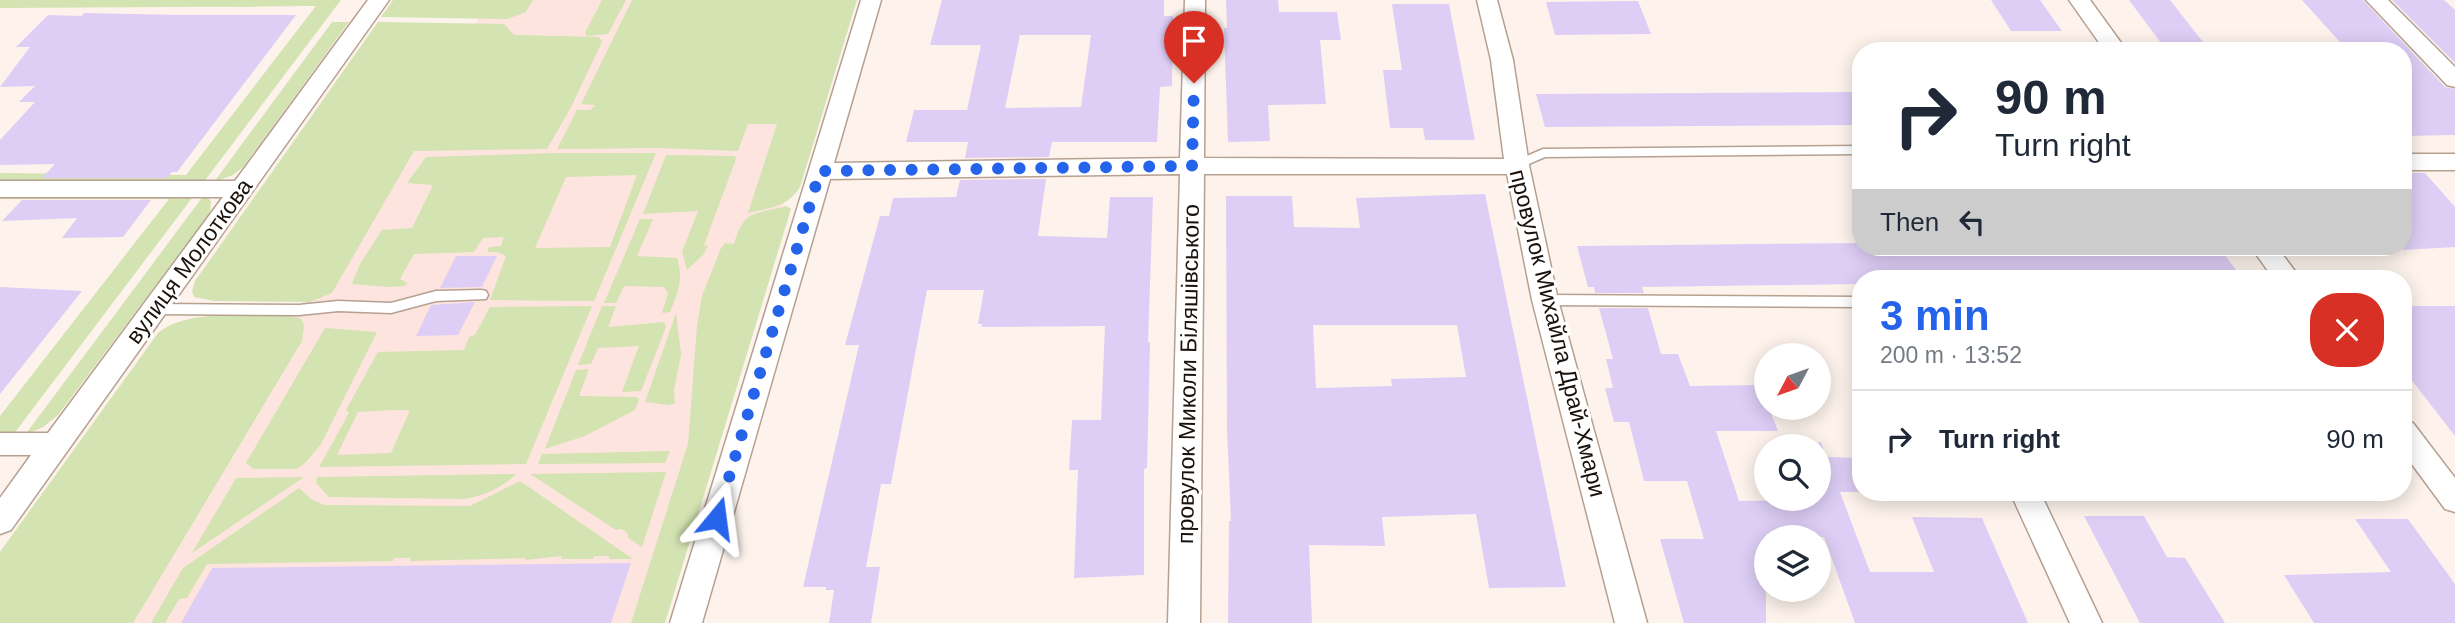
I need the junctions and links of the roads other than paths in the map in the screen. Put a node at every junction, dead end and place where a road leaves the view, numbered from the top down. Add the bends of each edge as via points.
1 (379, 0) edge
2 (871, 0) edge
3 (1195, 0) edge
4 (1487, 0) edge
5 (2079, 0) edge
6 (2376, 0) edge
7 (2109, 42) edge
8 (2455, 80) edge
9 (1852, 149) edge
10 (2412, 162) edge
11 (2455, 162) edge
12 (1517, 165) junction
13 (1192, 166) junction
14 (820, 171) junction
15 (0, 189) edge
16 (242, 189) junction
17 (2270, 256) edge
18 (2281, 270) edge
19 (481, 295) dead end
20 (1545, 300) junction
21 (1852, 302) edge
22 (154, 309) junction
23 (2412, 443) edge
24 (0, 444) edge
25 (56, 444) junction
26 (2455, 500) edge
27 (2029, 501) edge
28 (0, 521) edge
29 (686, 623) edge
30 (1184, 623) edge
31 (1631, 623) edge
32 (2086, 623) edge

1 - 16 street, вулиця Молоткова
2 - 14 street
3 - 13 street, провулок Миколи Біляшівського
4 - 12 street, провулок Михайла Драй-Хмари via 1502,60
5 - 7 street
6 - 8 street
9 - 12 lane via 1543,153
10 - 11 street
12 - 13 street
12 - 20 street, провулок Михайла Драй-Хмари
13 - 14 street
13 - 30 street, провулок Миколи Біляшівського
14 - 29 street
15 - 16 street
16 - 22 street, вулиця Молоткова
17 - 18 street
19 - 22 lane via 436,296 391,308
20 - 21 lane
20 - 31 street, провулок Михайла Драй-Хмари
22 - 25 street, вулиця Молоткова
23 - 26 street
24 - 25 street
25 - 28 street, вулиця Молоткова
27 - 32 street

